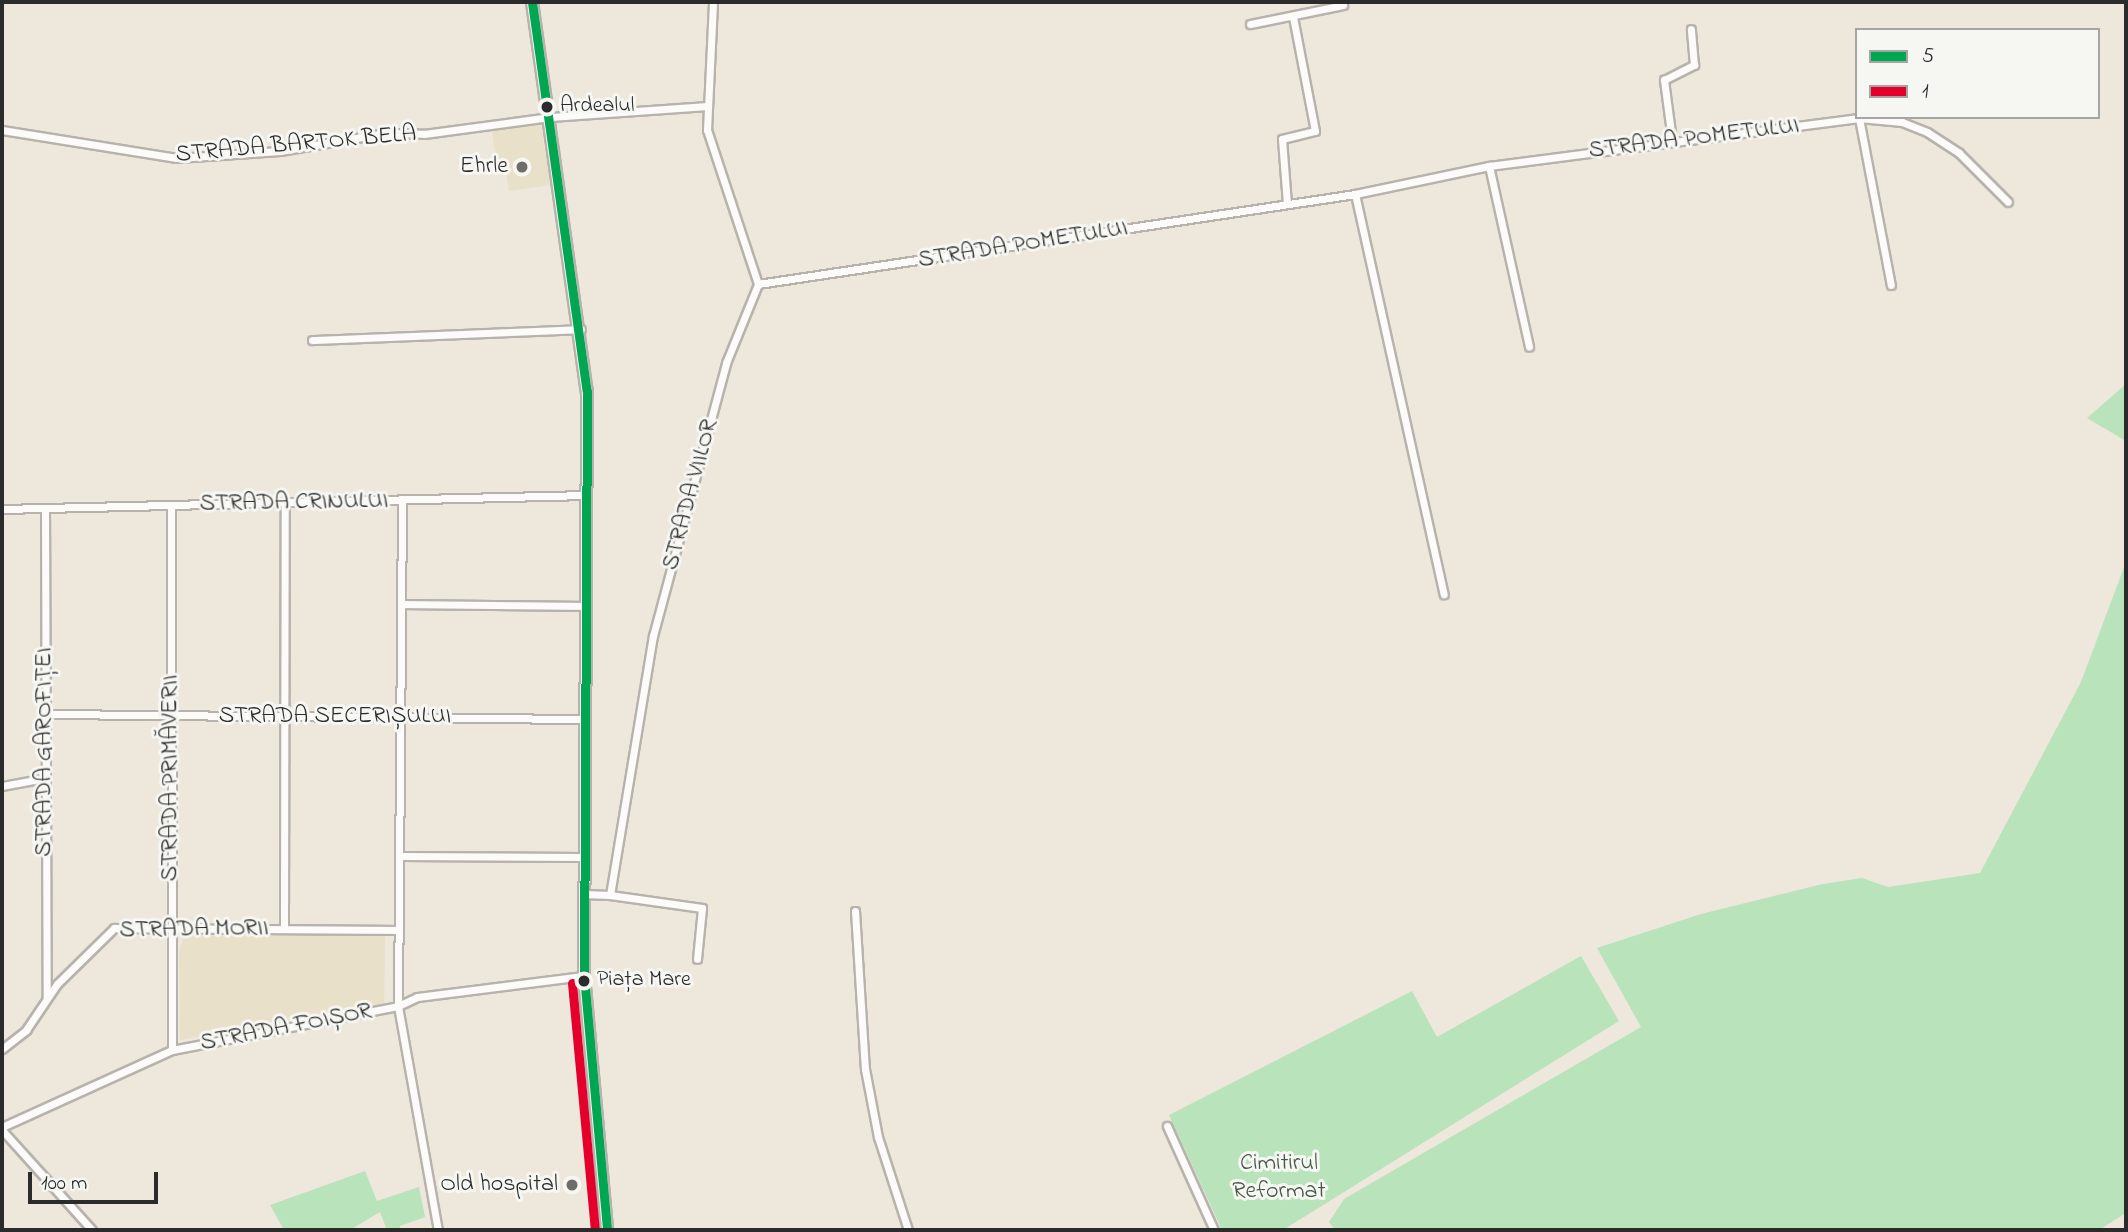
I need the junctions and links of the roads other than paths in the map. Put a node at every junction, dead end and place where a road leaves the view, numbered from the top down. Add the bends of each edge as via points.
1 (532, 2) edge
2 (713, 2) edge
3 (1343, 5) dead end
4 (1293, 17) junction
5 (1250, 24) dead end
6 (1691, 29) dead end
7 (708, 106) junction
8 (550, 117) junction
9 (1855, 118) edge
10 (1859, 119) edge
11 (1870, 119) edge
12 (2, 130) edge
13 (1672, 140) junction
14 (1489, 166) junction
15 (1355, 194) junction
16 (2008, 202) dead end
17 (1287, 204) junction
18 (758, 284) junction
19 (1891, 285) dead end
20 (581, 330) junction
21 (312, 340) dead end
22 (1529, 347) dead end
23 (586, 495) junction
24 (402, 500) junction
25 (285, 504) junction
26 (171, 505) junction
27 (45, 508) junction
28 (2, 509) edge
29 (1444, 594) dead end
30 (401, 604) junction
31 (586, 606) junction
32 (44, 714) junction
33 (172, 716) junction
34 (401, 717) junction
35 (284, 718) junction
36 (584, 719) junction
37 (45, 778) junction
38 (2, 786) edge
39 (401, 856) junction
40 (582, 857) junction
41 (582, 894) junction
42 (610, 895) junction
43 (855, 911) dead end
44 (284, 928) junction
45 (171, 929) junction
46 (398, 930) junction
47 (697, 959) dead end
48 (584, 976) junction
49 (47, 997) junction
50 (398, 1006) junction
51 (2, 1040) edge
52 (4, 1049) edge
53 (172, 1050) junction
54 (1167, 1126) dead end
55 (2, 1129) edge
56 (93, 1230) edge
57 (438, 1230) edge
58 (607, 1230) edge
59 (908, 1230) edge
60 (1214, 1230) edge

1 - 8 highway
2 - 7 street
3 - 4 street
4 - 5 street
4 - 17 street via 1315,131 1282,139
6 - 13 street via 1694,65 1664,80
7 - 8 street
7 - 18 street via 710,148
8 - 12 street, STRADA BARTOK BELA via 424,134 385,133 280,151 177,158
8 - 20 highway
9 - 13 street, STRADA POMETULUI
10 - 19 street
11 - 16 street, STRADA POMETULUI via 1902,122 1927,132 1959,153
13 - 14 street, STRADA POMETULUI
14 - 15 street, STRADA POMETULUI
14 - 22 street
15 - 17 street, STRADA POMETULUI
15 - 29 street
17 - 18 street, STRADA POMETULUI
18 - 42 street, STRADA VIILOR via 726,363 653,636
20 - 21 street
20 - 23 highway via 587,391
23 - 24 street, STRADA CRINULUI
23 - 31 highway
24 - 25 street, STRADA CRINULUI
24 - 30 street
25 - 26 street, STRADA CRINULUI
25 - 35 street
26 - 27 street, STRADA CRINULUI
26 - 33 street, STRADA PRIMĂVERII
27 - 28 street, STRADA CRINULUI
27 - 32 street, STRADA GAROFIȚEI
30 - 31 street
30 - 34 street
31 - 36 highway
32 - 33 street, STRADA SECERIȘULUI
32 - 37 street, STRADA GAROFIȚEI
33 - 35 street, STRADA SECERIȘULUI
33 - 45 street, STRADA PRIMĂVERII
34 - 35 street, STRADA SECERIȘULUI
34 - 36 street, STRADA SECERIȘULUI
34 - 39 street
35 - 44 street
36 - 40 highway
37 - 38 street
37 - 49 street, STRADA GAROFIȚEI
39 - 40 street
39 - 46 street
40 - 41 highway
41 - 42 street
41 - 48 highway
42 - 47 street via 702,908
43 - 59 street via 865,1069 878,1137
44 - 45 street, STRADA MORII
44 - 46 street, STRADA MORII
45 - 49 street, STRADA MORII via 114,928
45 - 53 street, STRADA PRIMĂVERII
46 - 50 street
48 - 50 street, STRADA FOIȘOR via 417,997
48 - 58 highway
49 - 52 street, STRADA MORII via 26,1030
50 - 53 street, STRADA FOIȘOR
50 - 57 street
51 - 52 street
53 - 55 street, STRADA FOIȘOR
54 - 60 street
55 - 56 street

